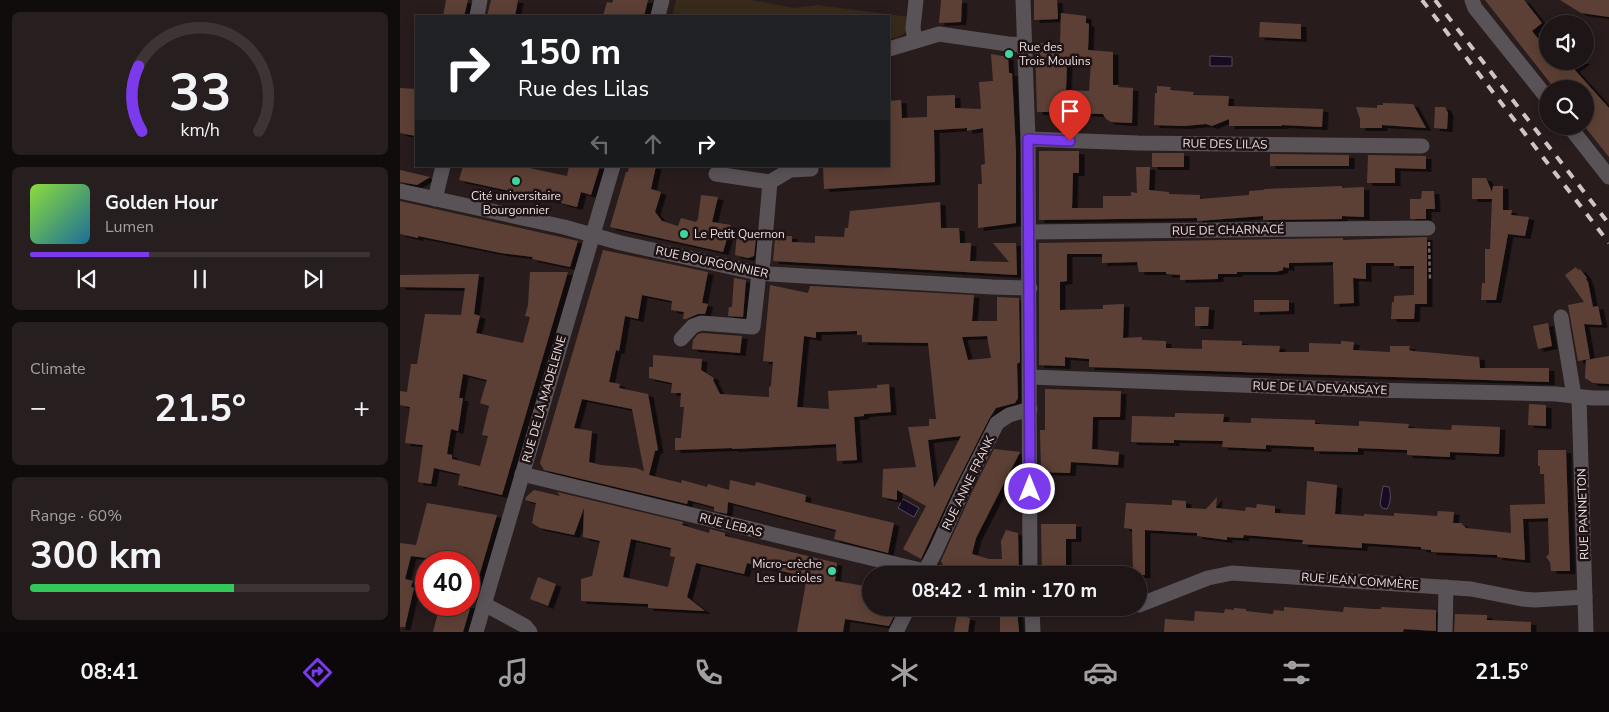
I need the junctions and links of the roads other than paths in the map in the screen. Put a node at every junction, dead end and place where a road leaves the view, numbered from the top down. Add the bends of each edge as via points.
1 (480, 0) edge
2 (662, 0) edge
3 (916, 0) edge
4 (1023, 0) edge
5 (1472, 0) edge
6 (476, 15) edge
7 (658, 15) edge
8 (915, 41) junction
9 (1024, 45) junction
10 (890, 49) edge
11 (1539, 88) edge
12 (1576, 135) edge
13 (1028, 139) junction
14 (1422, 146) dead end
15 (442, 167) edge
16 (613, 167) edge
17 (811, 169) dead end
18 (716, 174) dead end
19 (1609, 177) edge
20 (770, 182) junction
21 (400, 191) edge
22 (436, 198) junction
23 (1428, 228) dead end
24 (1029, 232) junction
25 (592, 234) junction
26 (761, 267) junction
27 (1030, 288) junction
28 (1560, 317) dead end
29 (681, 339) dead end
30 (1030, 377) junction
31 (1577, 396) junction
32 (1609, 398) edge
33 (1030, 409) junction
34 (522, 474) junction
35 (896, 566) edge
36 (928, 566) edge
37 (1030, 566) edge
38 (1446, 587) junction
39 (1585, 598) junction
40 (1147, 602) edge
41 (484, 604) junction
42 (904, 616) edge
43 (1032, 616) edge
44 (476, 632) edge
45 (530, 632) edge
46 (896, 632) edge
47 (1033, 632) edge
48 (1445, 632) edge
49 (1586, 632) edge

1 - 6 street
2 - 7 street
3 - 8 street
4 - 9 street
5 - 11 street
8 - 9 street via 939,34
8 - 10 street
9 - 13 street
12 - 19 street
13 - 14 street, RUE DES LILAS
13 - 24 street
15 - 22 street
16 - 25 street, RUE DE LA MADELEINE
17 - 20 street via 790,170
18 - 20 street
20 - 26 street
21 - 22 street, RUE BOURGONNIER
22 - 25 street, RUE BOURGONNIER
23 - 24 street, RUE DE CHARNACÉ
24 - 27 street
25 - 26 street, RUE BOURGONNIER via 621,243
25 - 34 street, RUE DE LA MADELEINE
26 - 27 street, RUE BOURGONNIER
26 - 29 street via 753,327 701,323 693,326
27 - 30 street
28 - 31 street, RUE PANNETON
30 - 31 street, RUE DE LA DEVANSAYE
30 - 33 street
31 - 32 street, RUE DE LA DEVANSAYE
31 - 39 street, RUE PANNETON
33 - 36 street, RUE ANNE FRANK via 1009,415 997,423
33 - 37 street
34 - 35 street, RUE LEBAS
34 - 41 street, RUE DE LA MADELEINE
38 - 39 street, RUE JEAN COMMÈRE via 1529,600
38 - 40 street, RUE JEAN COMMÈRE via 1232,572
38 - 48 street
39 - 49 street, RUE PANNETON
41 - 44 street, RUE DE LA MADELEINE
41 - 45 street
42 - 46 street
43 - 47 street

